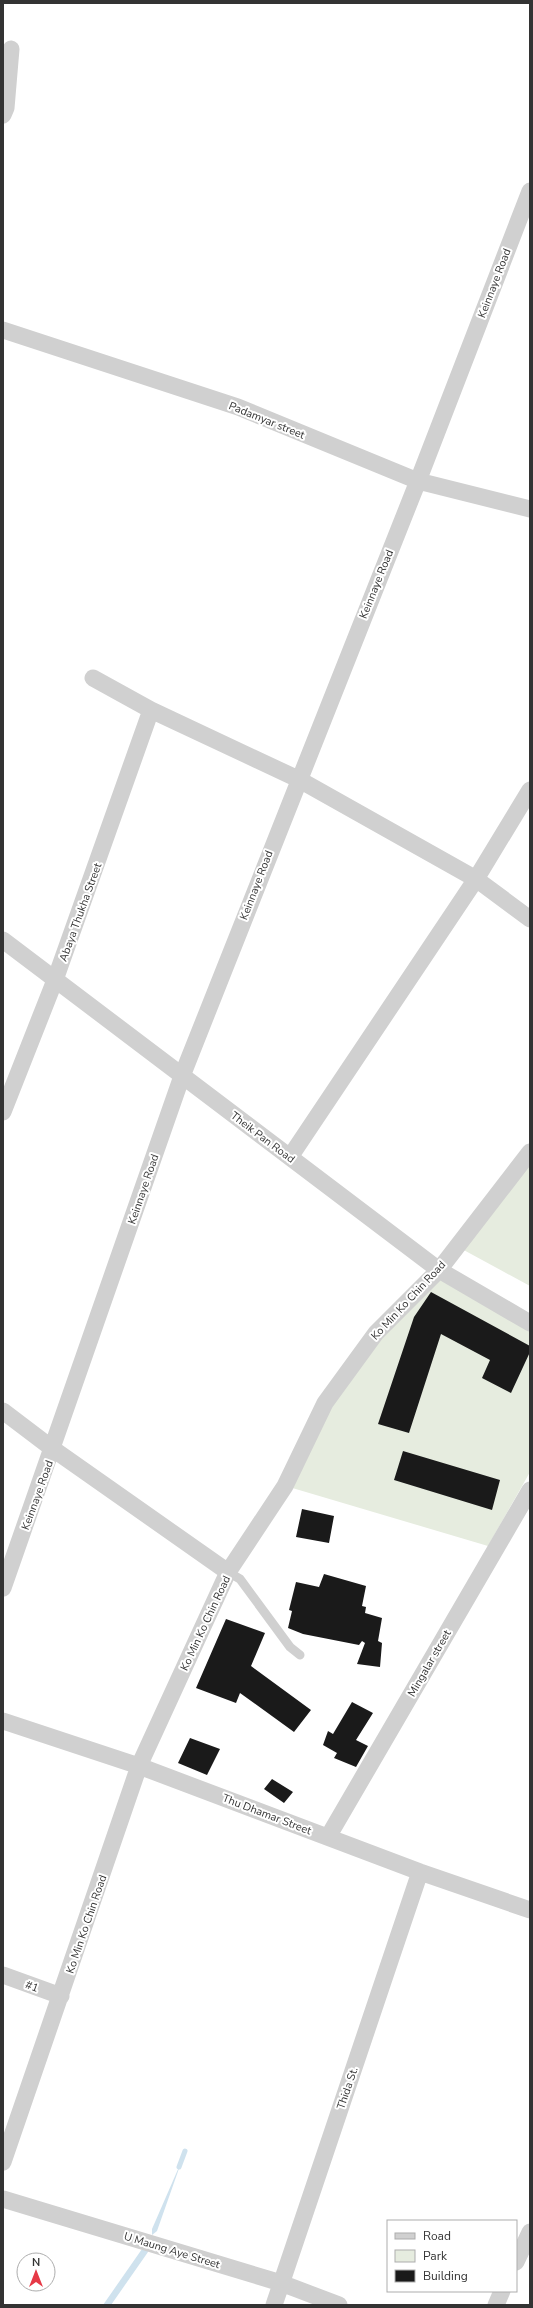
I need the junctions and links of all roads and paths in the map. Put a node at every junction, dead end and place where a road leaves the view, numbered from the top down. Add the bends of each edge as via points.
1 (11, 49) dead end
2 (3, 115) edge
3 (530, 190) edge
4 (3, 330) edge
5 (418, 481) junction
6 (530, 509) edge
7 (93, 678) dead end
8 (151, 710) junction
9 (298, 778) junction
10 (530, 790) edge
11 (476, 879) junction
12 (530, 919) edge
13 (3, 940) edge
14 (55, 980) junction
15 (182, 1076) junction
16 (3, 1112) edge
17 (530, 1152) edge
18 (290, 1157) junction
19 (439, 1270) junction
20 (530, 1323) edge
21 (3, 1411) edge
22 (53, 1449) junction
23 (530, 1490) edge
24 (228, 1572) junction
25 (3, 1588) edge
26 (300, 1656) dead end
27 (3, 1721) edge
28 (139, 1766) junction
29 (328, 1837) junction
30 (420, 1872) junction
31 (530, 1910) edge
32 (3, 1975) edge
33 (61, 1996) junction
34 (3, 2162) edge
35 (3, 2199) edge
36 (530, 2232) edge
37 (517, 2260) edge
38 (281, 2283) junction
39 (502, 2292) edge
40 (274, 2305) edge
41 (339, 2305) edge
42 (496, 2305) edge

1 - 2 street via 6,108
3 - 5 street, Keinnaye Road
4 - 5 street, Padamyar street via 238,408
5 - 6 street, Padamyar street
5 - 9 street, Keinnaye Road
7 - 8 street
8 - 9 street
8 - 14 street, Abaya Thukha Street
9 - 11 street
9 - 15 street, Keinnaye Road
10 - 11 street
11 - 12 street
11 - 18 street
13 - 14 street, Theik Pan Road
14 - 15 street, Theik Pan Road
14 - 16 street, Abaya Thukha Street
15 - 18 street, Theik Pan Road
15 - 22 street, Keinnaye Road
17 - 19 street, Ko Min Ko Chin Road
18 - 19 street, Theik Pan Road
19 - 20 street, Theik Pan Road
19 - 24 street, Ko Min Ko Chin Road via 376,1333 325,1403 285,1486
21 - 22 street
22 - 24 street
22 - 25 street, Keinnaye Road
23 - 29 street, Mingalar street
24 - 26 lane via 240,1580 290,1647
24 - 28 street, Ko Min Ko Chin Road
27 - 28 street, Thu Dhamar Street
28 - 29 street, Thu Dhamar Street
28 - 33 street, Ko Min Ko Chin Road
29 - 30 street, Thu Dhamar Street
30 - 31 street, Thu Dhamar Street
30 - 38 street, Thida St.
32 - 33 street, #1
33 - 34 street, Ko Min Ko Chin Road
35 - 38 street, U Maung Aye Street
36 - 37 street
38 - 40 street, Thida St.
38 - 41 street, U Maung Aye Street
39 - 42 street

